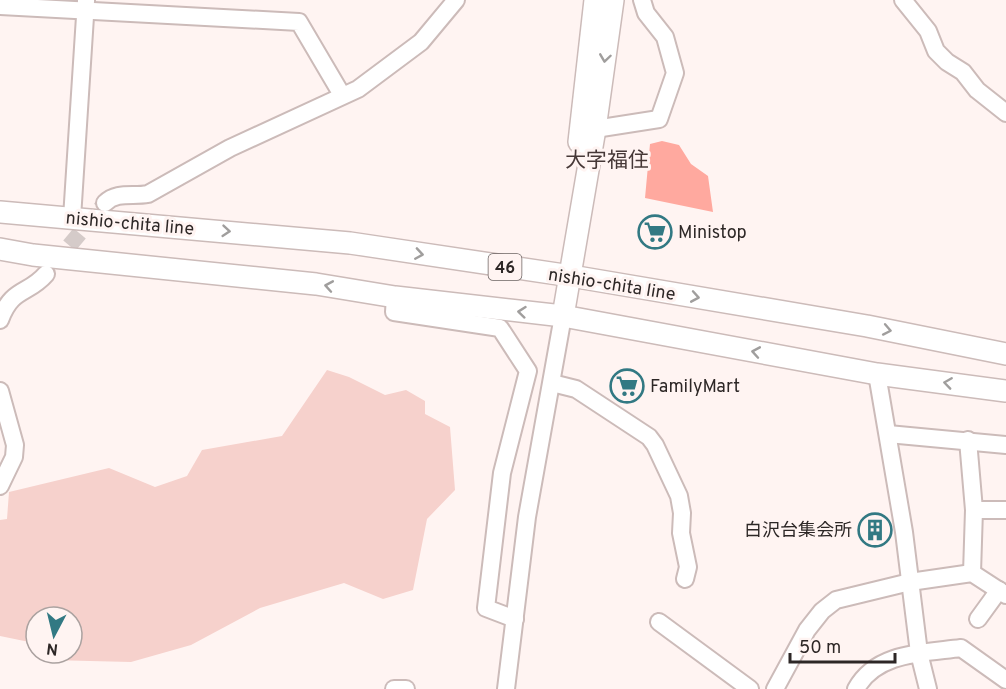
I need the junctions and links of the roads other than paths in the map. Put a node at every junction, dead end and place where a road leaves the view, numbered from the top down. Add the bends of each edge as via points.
1 (456, 0) edge
2 (596, 0) edge
3 (613, 0) edge
4 (642, 0) edge
5 (903, 0) edge
6 (86, 5) edge
7 (0, 6) edge
8 (342, 95) junction
9 (1006, 113) edge
10 (595, 129) junction
11 (105, 202) tunnel mouth
12 (0, 212) edge
13 (72, 218) junction
14 (0, 249) edge
15 (46, 273) tunnel mouth
16 (565, 275) junction
17 (395, 297) junction
18 (563, 316) junction
19 (0, 320) edge
20 (1006, 354) edge
21 (877, 374) junction
22 (552, 383) junction
23 (0, 391) edge
24 (1006, 391) edge
25 (888, 434) junction
26 (968, 440) junction
27 (1006, 445) edge
28 (0, 486) edge
29 (974, 510) junction
30 (1006, 510) edge
31 (972, 573) junction
32 (685, 579) dead end
33 (910, 582) junction
34 (1002, 593) edge
35 (515, 619) junction
36 (978, 619) dead end
37 (659, 622) dead end
38 (919, 653) junction
39 (1006, 680) edge
40 (394, 689) edge
41 (406, 689) edge
42 (506, 689) edge
43 (750, 689) edge
44 (775, 689) edge
45 (856, 689) edge
46 (928, 689) edge

1 - 8 street via 421,42 358,89
2 - 16 main road
3 -> 10 main road
4 - 10 street via 646,13 665,37 675,73 659,119
5 - 9 street via 928,31 936,51
6 - 7 street
6 - 8 street via 299,22
6 - 13 street
8 - 11 street via 230,148 148,194 111,196
10 - 16 main road
12 - 13 main road, nishio-chita line / 46
13 -> 16 main road, nishio-chita line / 46 via 350,243
17 -> 14 main road via 316,284
15 - 19 street via 11,298
16 - 18 main road
16 -> 20 main road, nishio-chita line / 46 via 867,326
18 -> 17 main road
17 - 35 street via 394,312 500,328 528,370 502,473 486,608
21 -> 18 main road
18 - 22 street
24 -> 21 main road
21 - 25 street
22 - 32 street via 576,389 656,445 681,502 682,550 688,567
22 - 35 street via 527,518
23 - 28 street via 15,445 14,457
25 - 26 street
25 - 33 street
26 - 27 street
26 - 29 street
29 - 30 street
29 - 31 street
31 - 33 street
31 - 34 street
33 - 38 street
33 - 44 street via 836,600 822,611 807,630
34 - 36 street
35 - 42 street
37 - 43 street
38 - 39 street via 961,648
38 - 45 street via 880,663
38 - 46 street
40 - 41 street

